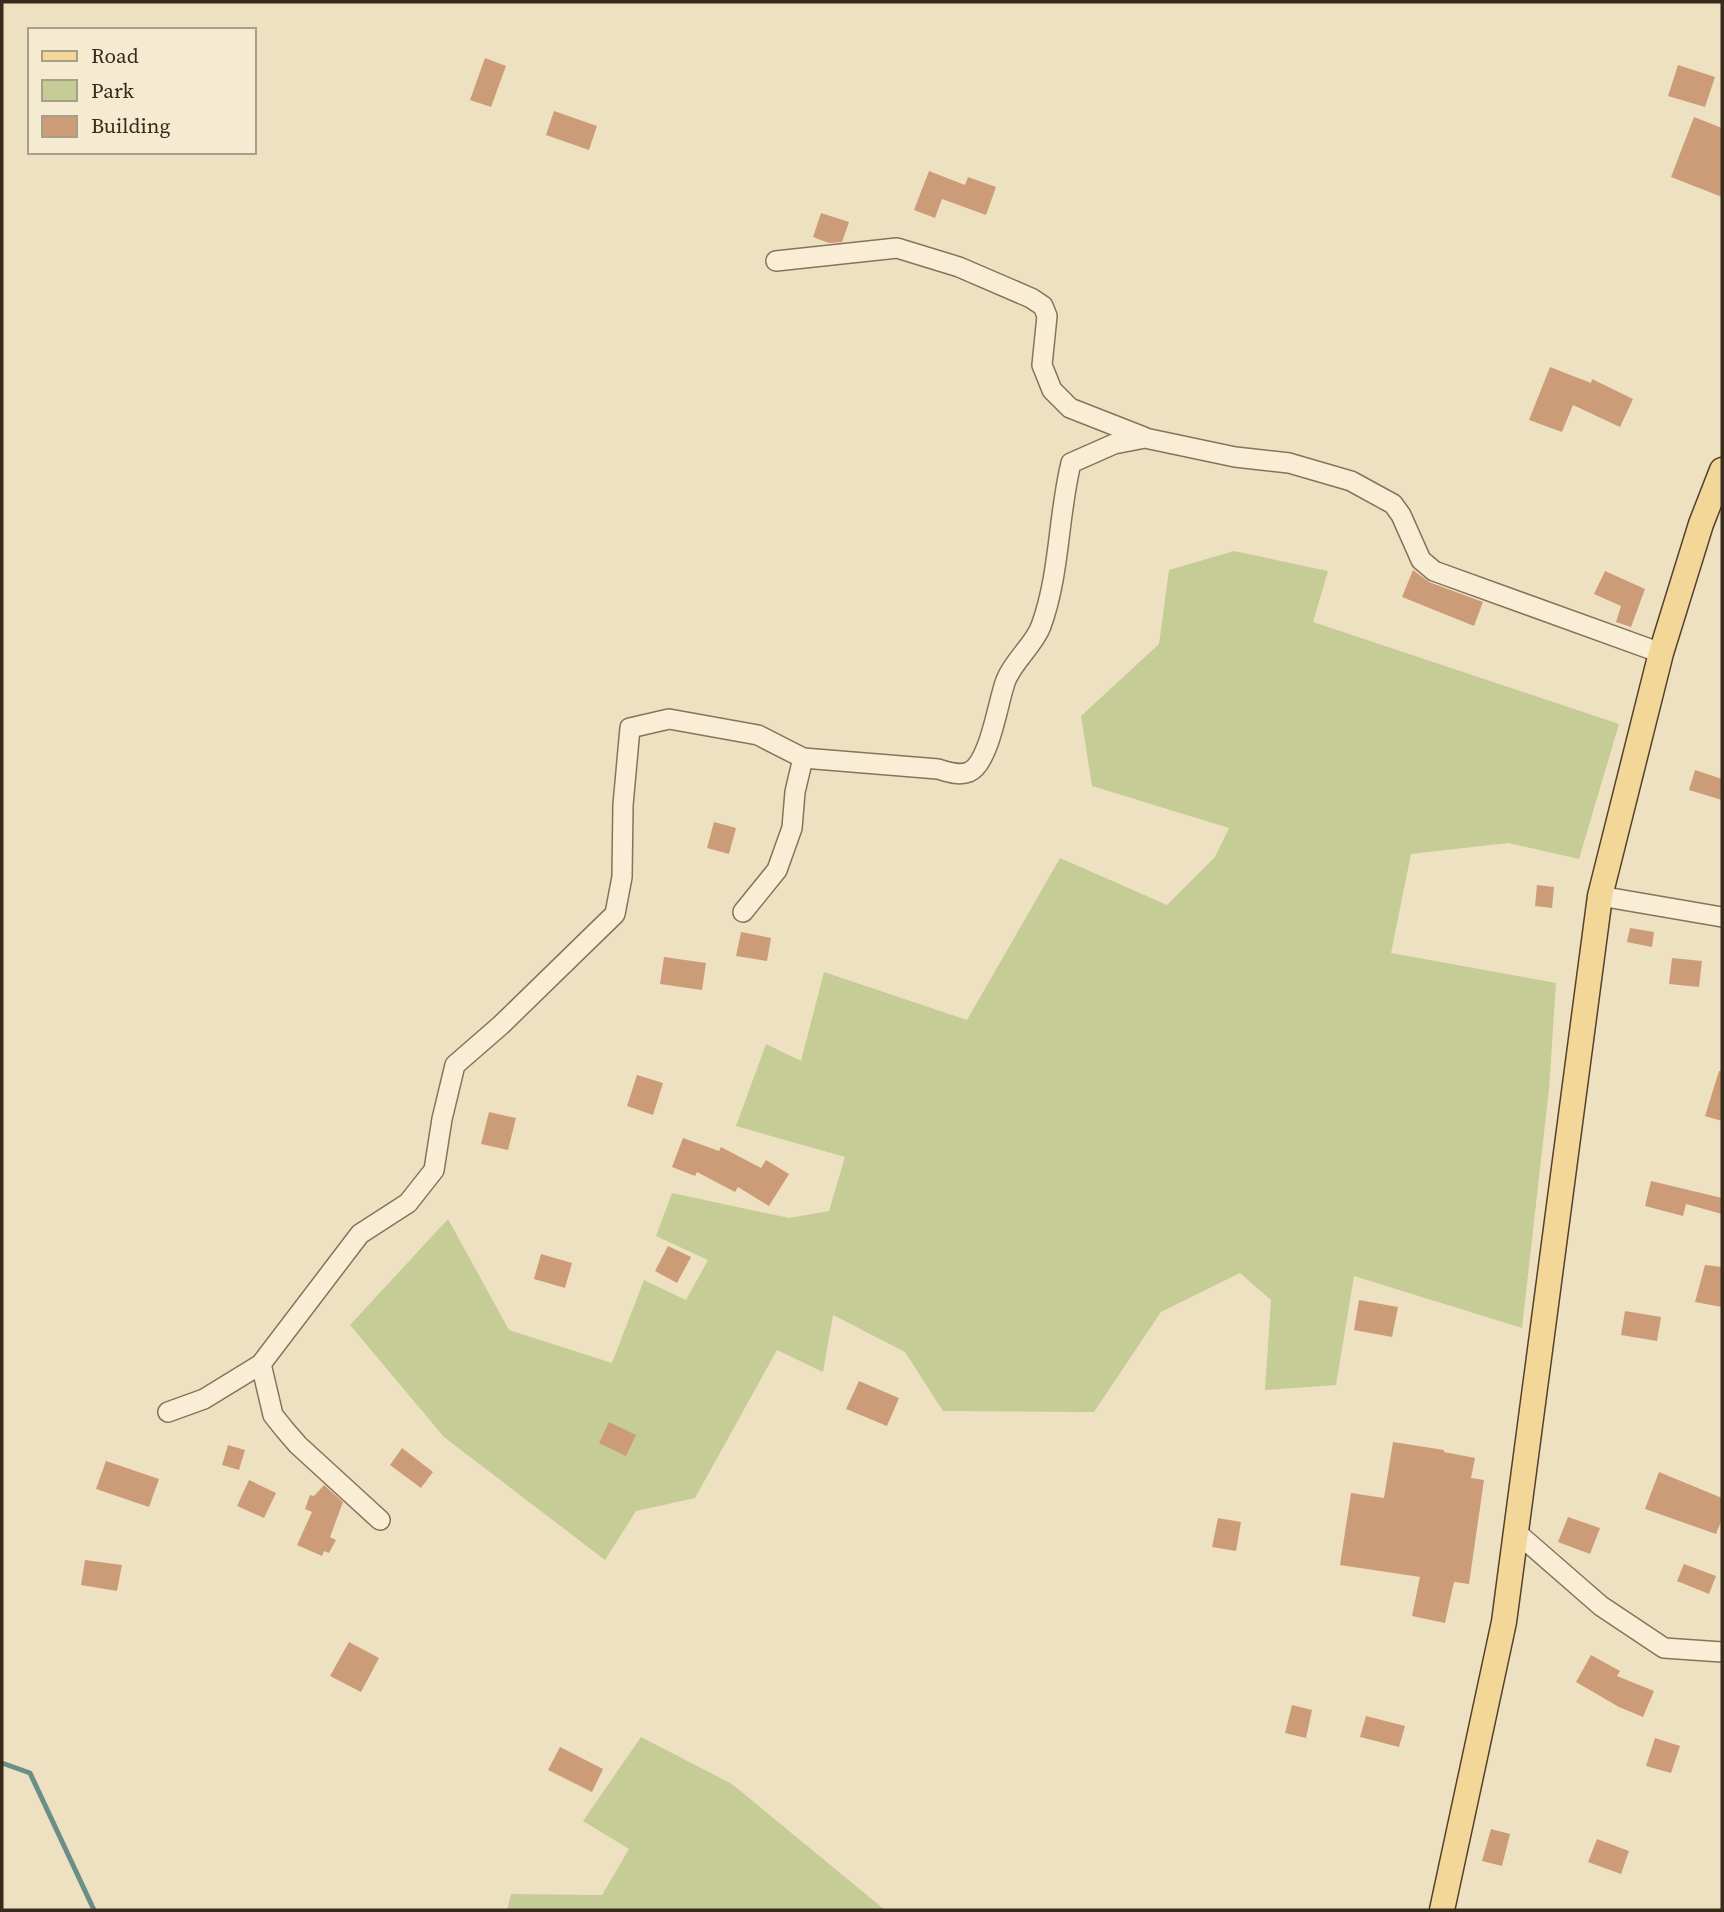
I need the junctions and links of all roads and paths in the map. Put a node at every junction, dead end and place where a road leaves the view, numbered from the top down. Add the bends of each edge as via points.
1 (776, 261) dead end
2 (1145, 438) junction
3 (1722, 470) edge
4 (1661, 653) junction
5 (803, 758) junction
6 (1600, 896) junction
7 (743, 912) dead end
8 (1722, 917) edge
9 (261, 1364) junction
10 (167, 1412) dead end
11 (380, 1520) dead end
12 (1516, 1532) junction
13 (1722, 1652) edge
14 (1442, 1910) edge

1 - 2 street via 897,248 958,267 1031,298 1043,306 1047,316 1042,365 1052,390 1070,408
2 - 4 street via 1289,463 1351,481 1393,504 1421,560 1434,571
2 - 5 street via 1114,444 1071,463 1055,575 1040,628 1007,678 982,759 971,772
3 - 4 main road via 1700,524
4 - 6 main road
5 - 7 street via 792,828 778,870
5 - 9 street via 758,735 668,719 630,727 622,877 615,914 455,1065 434,1170 408,1203 360,1234
6 - 8 street
6 - 12 main road
9 - 10 street via 204,1399
9 - 11 street via 273,1415 298,1445
12 - 13 street via 1601,1606 1664,1648
12 - 14 main road via 1504,1622

